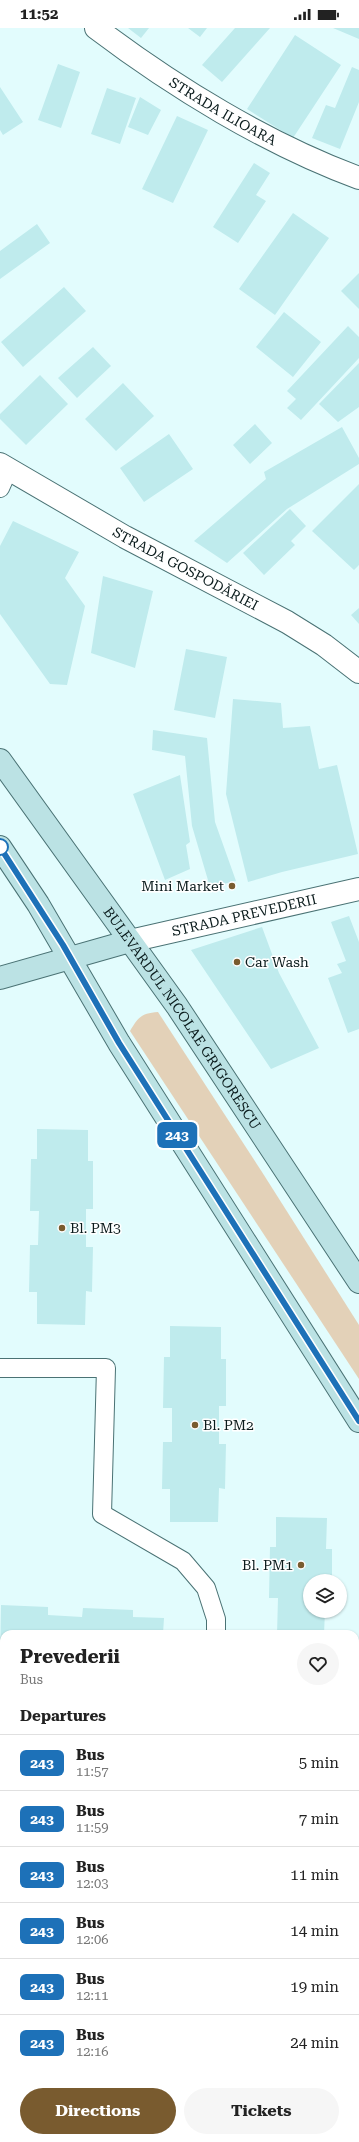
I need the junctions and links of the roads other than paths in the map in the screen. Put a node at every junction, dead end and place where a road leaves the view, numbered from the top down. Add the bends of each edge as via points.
1 (96, 28) edge
2 (359, 178) edge
3 (3, 474) edge
4 (359, 672) edge
5 (0, 760) edge
6 (0, 846) edge
7 (359, 889) edge
8 (130, 941) junction
9 (71, 958) junction
10 (0, 978) edge
11 (359, 1282) edge
12 (0, 1368) edge
13 (359, 1421) edge
14 (216, 1630) edge

1 - 2 street, STRADA ILIOARA via 127,51 236,120 321,164
3 - 4 street, STRADA GOSPODĂRIEI via 287,622 324,645
5 - 8 main road, BULEVARDUL NICOLAE GRIGORESCU
6 - 9 main road
7 - 8 street, STRADA PREVEDERII
8 - 9 main road
8 - 11 main road, BULEVARDUL NICOLAE GRIGORESCU via 186,1019
9 - 10 main road
9 - 13 main road via 119,1043
12 - 14 lane via 106,1368 102,1514 184,1561 206,1588 216,1619

